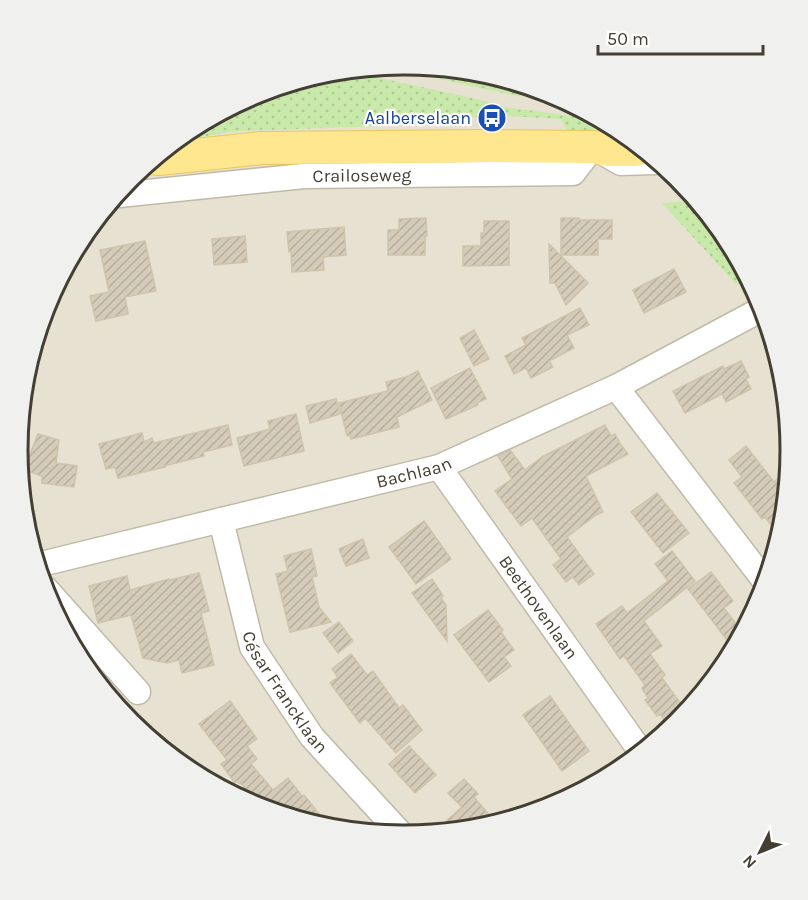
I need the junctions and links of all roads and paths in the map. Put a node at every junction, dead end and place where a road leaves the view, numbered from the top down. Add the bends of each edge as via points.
1 (604, 142) edge
2 (630, 150) edge
3 (168, 158) edge
4 (645, 162) edge
5 (129, 194) edge
6 (754, 313) edge
7 (616, 387) junction
8 (439, 467) junction
9 (221, 520) junction
10 (46, 563) edge
11 (759, 574) edge
12 (64, 609) edge
13 (138, 692) dead end
14 (636, 745) edge
15 (393, 825) edge

1 - 2 main road, Crailoseweg via 609,150
1 - 3 main road, Crailoseweg via 262,148
1 - 4 street, Crailoseweg via 621,163
1 - 5 street, Crailoseweg via 573,173 304,176
6 - 7 street, Bachlaan
7 - 8 street, Bachlaan
7 - 11 street
8 - 9 street, Bachlaan
8 - 14 street, Beethovenlaan
9 - 10 street, Bachlaan
9 - 15 street, César Francklaan via 252,647 312,737
12 - 13 street

